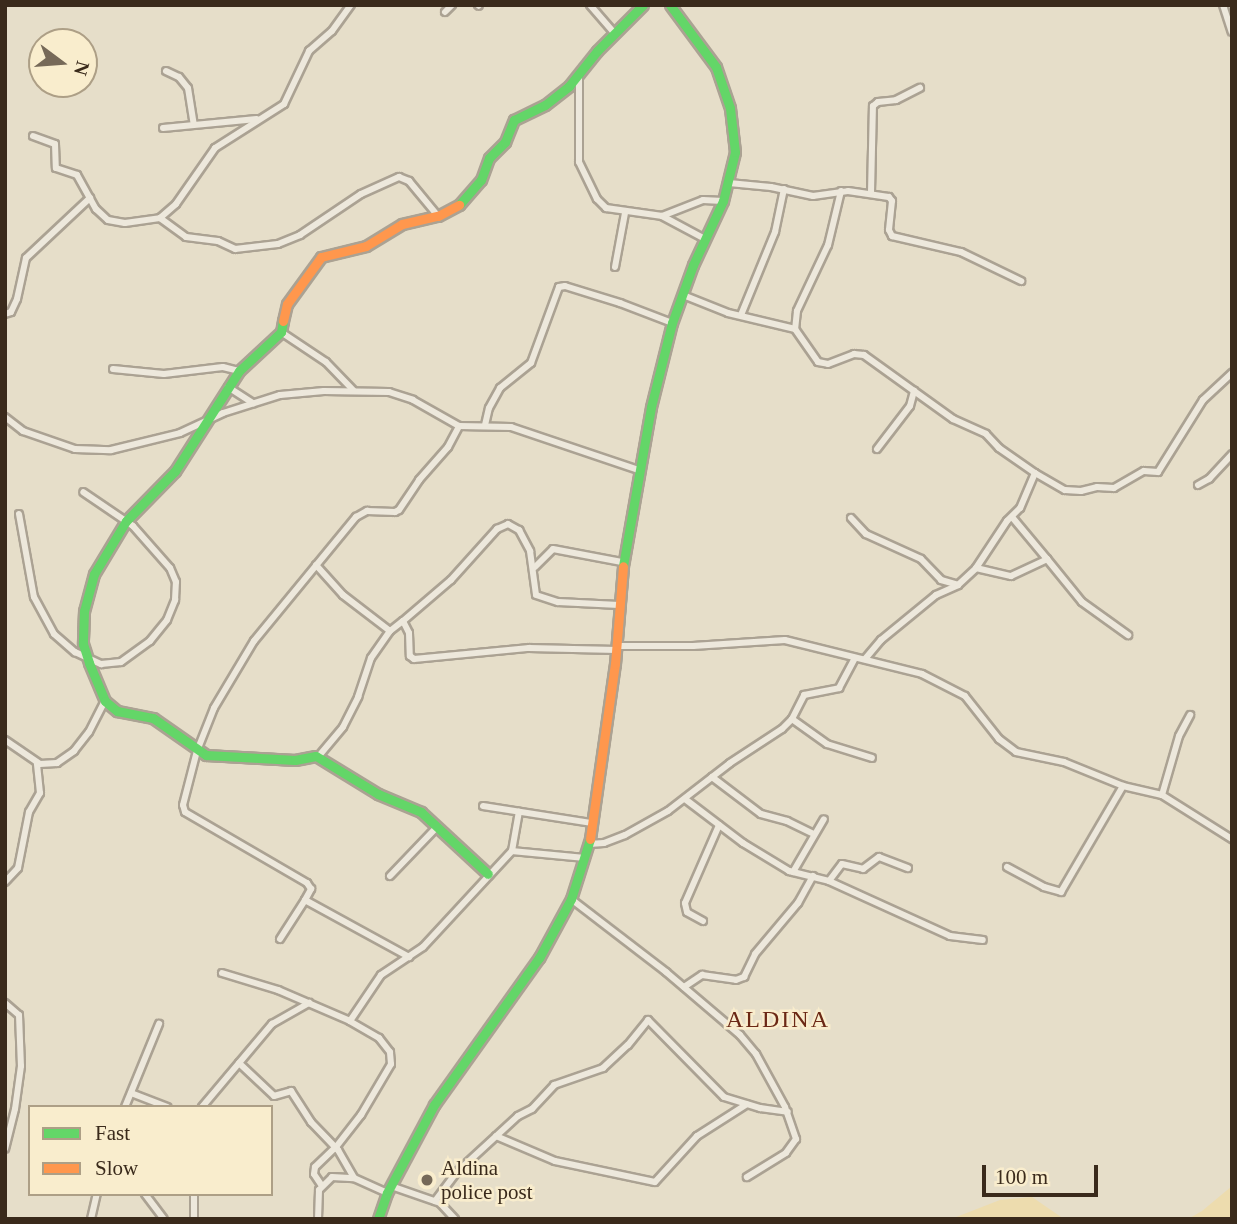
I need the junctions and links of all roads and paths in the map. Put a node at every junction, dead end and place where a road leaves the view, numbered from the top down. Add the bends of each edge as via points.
1 (351, 5) edge
2 (452, 5) edge
3 (590, 5) edge
4 (642, 5) edge
5 (670, 5) edge
6 (1223, 5) edge
7 (445, 12) dead end
8 (1232, 32) edge
9 (614, 33) junction
10 (166, 71) dead end
11 (579, 76) junction
12 (920, 88) dead end
13 (257, 119) junction
14 (194, 124) junction
15 (163, 128) dead end
16 (33, 136) dead end
17 (729, 183) junction
18 (784, 189) junction
19 (841, 191) junction
20 (871, 192) junction
21 (90, 198) junction
22 (723, 201) junction
23 (625, 213) junction
24 (438, 216) junction
25 (662, 216) junction
26 (160, 218) junction
27 (705, 239) junction
28 (615, 267) dead end
29 (1021, 281) dead end
30 (683, 295) junction
31 (5, 314) edge
32 (741, 315) junction
33 (673, 323) junction
34 (795, 329) junction
35 (281, 332) junction
36 (113, 369) dead end
37 (239, 372) junction
38 (1232, 373) edge
39 (228, 387) junction
40 (354, 391) junction
41 (914, 391) junction
42 (253, 403) junction
43 (5, 417) edge
44 (206, 420) junction
45 (485, 425) junction
46 (458, 426) junction
47 (877, 449) dead end
48 (1232, 454) edge
49 (639, 470) junction
50 (1035, 473) junction
51 (1198, 485) dead end
52 (83, 492) dead end
53 (19, 514) dead end
54 (1012, 517) junction
55 (851, 518) dead end
56 (125, 521) junction
57 (1047, 559) junction
58 (622, 562) junction
59 (316, 565) junction
60 (535, 567) junction
61 (976, 568) junction
62 (941, 579) junction
63 (958, 585) junction
64 (938, 593) junction
65 (619, 605) junction
66 (403, 621) junction
67 (390, 631) junction
68 (1128, 635) dead end
69 (617, 648) junction
70 (88, 658) junction
71 (855, 658) junction
72 (865, 659) junction
73 (105, 701) junction
74 (1190, 715) dead end
75 (792, 719) junction
76 (5, 740) edge
77 (197, 751) junction
78 (318, 757) junction
79 (872, 758) dead end
80 (37, 763) junction
81 (712, 777) junction
82 (1123, 786) junction
83 (1162, 795) junction
84 (685, 799) junction
85 (483, 806) dead end
86 (519, 812) junction
87 (824, 820) dead end
88 (591, 823) junction
89 (719, 825) junction
90 (437, 827) junction
91 (814, 834) junction
92 (1232, 839) edge
93 (589, 844) junction
94 (512, 851) junction
95 (585, 858) junction
96 (1007, 867) dead end
97 (908, 868) dead end
98 (793, 872) junction
99 (488, 874) junction
100 (390, 876) dead end
101 (813, 876) junction
102 (830, 881) junction
103 (5, 882) edge
104 (570, 899) junction
105 (306, 900) junction
106 (703, 921) dead end
107 (280, 939) dead end
108 (983, 940) dead end
109 (409, 957) junction
110 (222, 973) dead end
111 (684, 988) junction
112 (5, 1003) edge
113 (309, 1003) junction
114 (350, 1021) junction
115 (159, 1024) dead end
116 (239, 1063) junction
117 (131, 1093) junction
118 (747, 1104) junction
119 (126, 1105) edge
120 (162, 1105) edge
121 (204, 1105) edge
122 (788, 1112) junction
123 (496, 1136) junction
124 (336, 1147) junction
125 (5, 1149) edge
126 (747, 1177) dead end
127 (354, 1178) junction
128 (321, 1186) junction
129 (389, 1189) junction
130 (97, 1196) edge
131 (147, 1196) edge
132 (194, 1196) edge
133 (435, 1201) junction
134 (91, 1219) edge
135 (164, 1219) edge
136 (194, 1219) edge
137 (318, 1219) edge
138 (378, 1219) edge
139 (455, 1219) edge

1 - 13 street via 309,51 284,104
2 - 7 street
3 - 9 street
4 - 9 street
5 - 17 street via 713,62 729,102 736,146
6 - 8 street
9 - 11 street
10 - 14 street via 188,88
11 - 23 street via 580,166 600,202
11 - 24 street via 545,105 514,120 505,142 489,158 481,180 458,205
12 - 20 street via 873,106
13 - 14 street
13 - 26 street via 215,148 176,204
14 - 15 street
16 - 21 street via 55,144 56,168 77,174
17 - 18 street
17 - 22 street
18 - 19 street via 819,196
18 - 32 street via 775,232
19 - 20 street
19 - 34 street via 828,245 794,317
20 - 29 street via 891,200 892,236 961,253
21 - 26 street via 100,215 116,222
21 - 31 street via 26,258 17,299
22 - 25 street via 703,200
22 - 27 street
23 - 25 street
23 - 28 street
24 - 26 street via 409,181 399,177 361,194 300,236 278,244 235,249 218,241 186,237
24 - 35 street via 402,224 366,246 321,257 288,304
25 - 27 street
27 - 30 street
30 - 32 street
30 - 33 street
32 - 34 street
33 - 45 street via 561,286 531,363 500,388
33 - 49 street
34 - 41 street via 821,364 860,354
35 - 37 street
35 - 40 street via 326,362
36 - 37 street via 164,374 223,367
37 - 39 street
38 - 50 street via 1203,400 1158,472 1144,471 1114,488 1081,491 1065,490
39 - 42 street
39 - 44 street
40 - 42 street via 280,396
40 - 46 street via 404,396
41 - 47 street via 910,406
41 - 50 street via 955,421 986,435
42 - 44 street
43 - 44 street via 31,435 92,451 164,438
44 - 56 street via 175,471
45 - 46 street
45 - 49 street via 511,426
46 - 59 street via 449,447 399,510 359,514
48 - 51 street
49 - 58 street
50 - 54 street
52 - 56 street
53 - 70 street via 34,597 41,612 54,634
54 - 57 street
54 - 61 street
55 - 62 street via 866,534 921,559
56 - 70 street via 88,593 82,628
56 - 70 street via 170,568 176,582 173,608 159,632 121,662 101,664
57 - 61 street via 1011,576
57 - 68 street via 1082,602
58 - 60 street via 554,549
58 - 65 street
59 - 67 street via 343,595
59 - 77 street via 247,651 214,708
60 - 65 street via 534,589 539,597
60 - 66 street via 519,530 512,524 503,525 451,580
61 - 63 street
62 - 63 street
62 - 64 street
63 - 64 street
64 - 72 street
65 - 69 street
66 - 67 street
66 - 69 street via 414,659 529,649
67 - 78 street via 371,658 358,698 342,727
69 - 71 street via 771,639
69 - 88 street
70 - 73 street
71 - 72 street
71 - 75 street via 839,688 806,694
72 - 82 street via 927,675 965,696 1016,752 1064,762
73 - 77 street via 124,714 153,718
73 - 80 street via 74,751 57,763
74 - 83 street
75 - 79 street via 827,744
75 - 81 street
76 - 80 street
77 - 78 street via 228,759
77 - 105 street via 183,810 311,886
78 - 90 street via 378,794 421,812
80 - 103 street via 41,789 29,812 19,867
81 - 84 street
81 - 91 street via 761,814
82 - 83 street
82 - 96 street via 1061,891
83 - 92 street
84 - 89 street
84 - 93 street via 645,827
85 - 86 street
86 - 88 street
86 - 94 street
87 - 91 street
88 - 93 street
89 - 98 street
89 - 106 street via 685,903 687,912
90 - 99 street
90 - 100 street
91 - 98 street
93 - 95 street
94 - 95 street
94 - 99 street
95 - 104 street
97 - 102 street via 879,857 863,869 842,864
98 - 101 street
99 - 109 street via 434,936
101 - 102 street
101 - 111 street via 798,903 755,954 744,977 698,976
102 - 108 street via 950,936
104 - 111 street
104 - 129 street via 527,976 435,1105
105 - 107 street
105 - 109 street
109 - 114 street via 381,975
110 - 113 street
111 - 122 street via 751,1048
112 - 125 street via 19,1015 21,1066
113 - 114 street
113 - 116 street via 277,1020
114 - 124 street via 379,1038 390,1052 391,1064
115 - 117 street
116 - 121 street
116 - 124 street via 274,1096 291,1091 311,1122
117 - 119 street
117 - 120 street
118 - 122 street
118 - 123 street via 697,1136 655,1182 555,1160
118 - 123 street via 722,1096 648,1020 604,1068 554,1085 532,1110
122 - 126 street via 795,1135 793,1146
123 - 133 street via 456,1173
124 - 127 street
124 - 128 street via 315,1167
127 - 128 street via 332,1177
127 - 129 street
128 - 137 street
129 - 133 street
129 - 138 street
130 - 134 street
131 - 135 street
132 - 136 street
133 - 139 street

